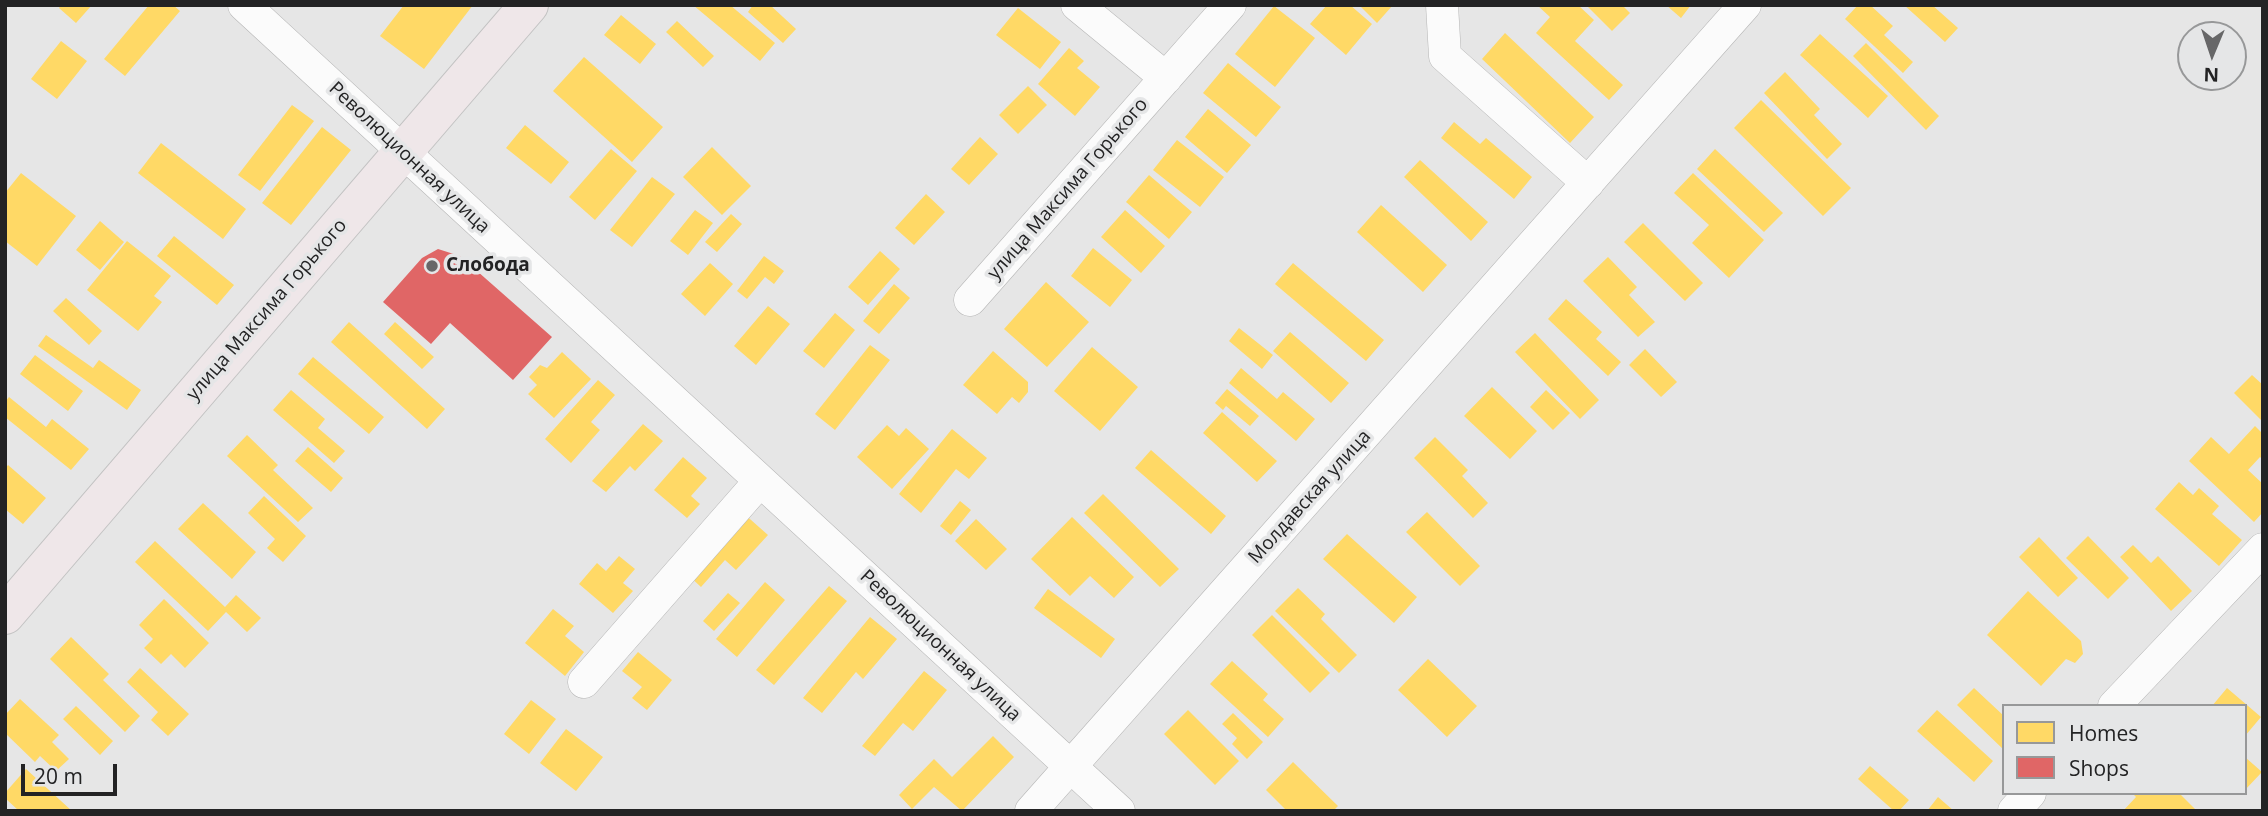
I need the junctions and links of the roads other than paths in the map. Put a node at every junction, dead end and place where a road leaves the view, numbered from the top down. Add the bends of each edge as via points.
1 (244, 5) edge
2 (529, 5) edge
3 (1077, 5) edge
4 (1230, 5) edge
5 (1442, 5) edge
6 (1745, 5) edge
7 (1166, 78) junction
8 (403, 152) junction
9 (1588, 183) junction
10 (970, 300) dead end
11 (760, 481) junction
12 (2263, 549) edge
13 (5, 615) edge
14 (584, 682) dead end
15 (2116, 704) edge
16 (1071, 767) junction
17 (2028, 795) edge
18 (1031, 811) edge
19 (1119, 811) edge
20 (2014, 811) edge

1 - 8 street, Революционная улица
2 - 8 main road, улица Максима Горького
3 - 7 street
4 - 7 street, улица Максима Горького
5 - 9 street via 1445,56
6 - 9 street, Молдавская улица
7 - 10 street, улица Максима Горького
8 - 11 street, Революционная улица
8 - 13 main road, улица Максима Горького
9 - 16 street, Молдавская улица
11 - 14 street
11 - 16 street, Революционная улица
12 - 15 street
16 - 18 street, Молдавская улица
16 - 19 street, Революционная улица
17 - 20 street

